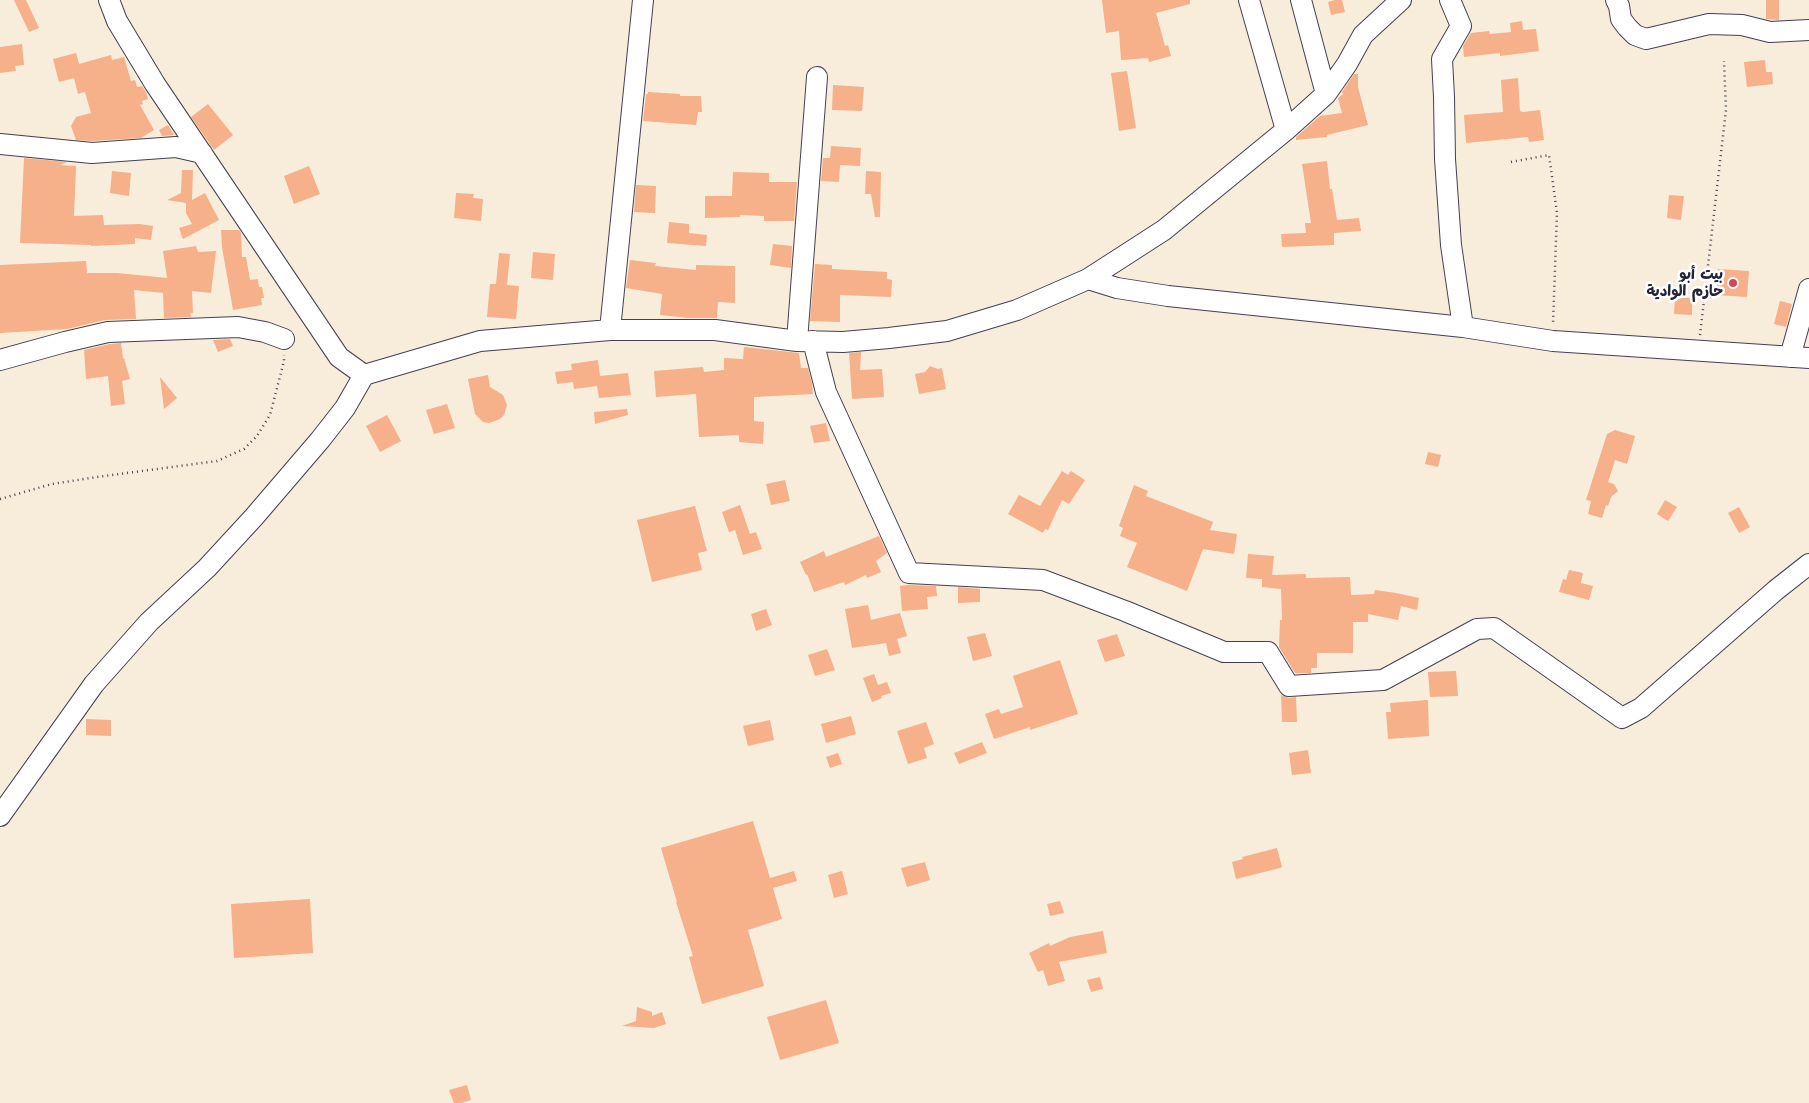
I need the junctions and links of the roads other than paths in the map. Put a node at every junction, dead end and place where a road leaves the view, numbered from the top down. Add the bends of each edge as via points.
1 (109, 0) edge
2 (643, 0) edge
3 (1249, 0) edge
4 (1301, 0) edge
5 (1401, 0) edge
6 (1450, 0) edge
7 (1616, 0) edge
8 (1809, 30) edge
9 (817, 77) dead end
10 (1326, 94) junction
11 (1286, 130) junction
12 (0, 144) edge
13 (202, 153) junction
14 (1088, 279) junction
15 (1809, 289) edge
16 (1463, 327) junction
17 (610, 330) junction
18 (284, 339) road end
19 (805, 341) junction
20 (1800, 357) edge
21 (0, 360) edge
22 (364, 375) junction
23 (1809, 564) edge
24 (2, 808) edge

1 - 13 street via 117,21 154,84
2 - 17 street
3 - 11 street
4 - 10 street
5 - 10 street via 1363,35
6 - 16 street via 1461,26 1442,59 1445,159 1451,245
7 - 8 street via 1621,19 1627,27 1646,39 1709,24 1742,25 1770,32
9 - 19 street
10 - 11 street
11 - 14 street via 1164,230
12 - 13 street via 92,153 176,147
13 - 22 street via 339,356
14 - 16 street via 1117,288 1168,296
14 - 19 street via 1017,310 947,331 843,342
15 - 20 street
16 - 20 street via 1552,340
17 - 19 street via 715,330
17 - 22 street via 480,341
18 - 21 street via 238,327 108,332
19 - 23 street via 908,573 1043,580 1224,652 1268,652 1290,686 1383,680 1476,629 1494,628 1622,718 1640,708
22 - 24 street via 320,440 254,517 207,568 149,622 94,684

